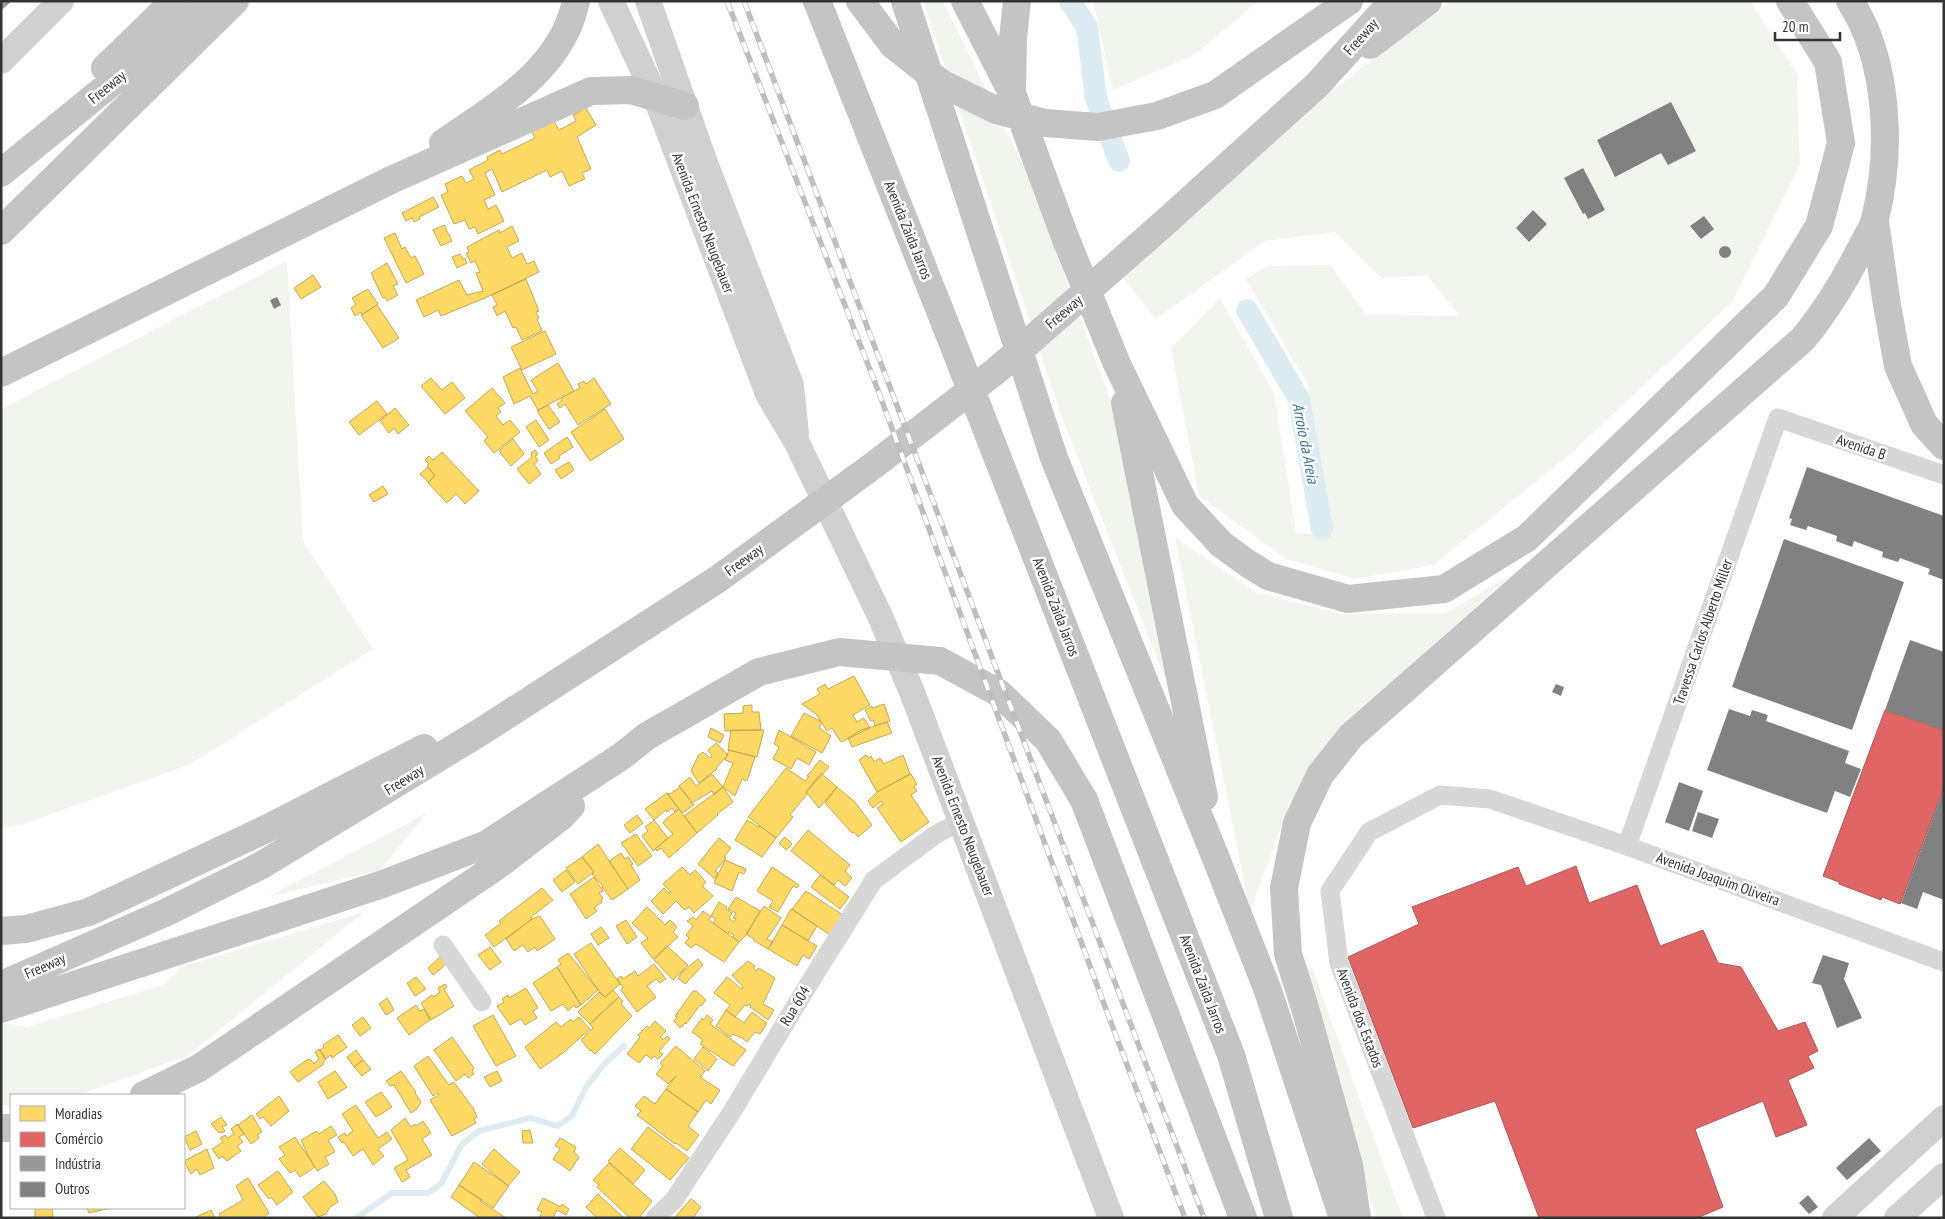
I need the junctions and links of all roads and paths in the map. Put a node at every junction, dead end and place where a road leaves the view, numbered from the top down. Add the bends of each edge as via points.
1 (61, 1) edge
2 (174, 1) edge
3 (212, 1) edge
4 (235, 1) edge
5 (576, 1) edge
6 (611, 1) edge
7 (648, 1) edge
8 (817, 1) edge
9 (860, 1) edge
10 (905, 1) edge
11 (965, 1) edge
12 (1017, 1) edge
13 (1349, 1) edge
14 (1393, 1) edge
15 (1428, 1) edge
16 (1790, 1) edge
17 (1850, 1) edge
18 (1, 61) edge
19 (1317, 85) junction
20 (1012, 93) junction
21 (656, 98) junction
22 (685, 106) junction
23 (1, 166) edge
24 (1, 173) edge
25 (391, 180) junction
26 (1875, 221) junction
27 (1, 231) edge
28 (1117, 364) junction
29 (1, 373) edge
30 (1778, 418) joint
31 (797, 443) junction
32 (1944, 446) edge
33 (1944, 475) edge
34 (590, 661) junction
35 (622, 756) junction
36 (1490, 799) joint
37 (961, 821) junction
38 (1627, 846) junction
39 (1217, 861) junction
40 (1, 931) edge
41 (443, 946) dead end
42 (1944, 962) edge
43 (1, 985) edge
44 (482, 1002) dead end
45 (1, 1009) edge
46 (146, 1094) edge
47 (1944, 1118) edge
48 (1944, 1176) edge
49 (655, 1218) edge
50 (1111, 1218) edge
51 (1242, 1218) edge
52 (1279, 1218) edge
53 (1343, 1218) edge
54 (1357, 1218) edge
55 (1436, 1218) edge
56 (1835, 1218) edge
57 (1897, 1218) edge

1 - 18 main road
2 - 23 highway
3 - 24 highway, Freeway
4 - 27 highway
5 - 25 highway via 562,40 532,77 511,96
6 - 21 main road, Avenida Ernesto Neugebauer
7 - 22 main road, Avenida Ernesto Neugebauer
8 - 52 highway, Avenida Zaida Jarros via 1231,1055
9 - 13 highway via 893,45 941,84 1004,112 1045,123 1098,127 1157,116 1215,95
10 - 39 highway via 1054,458
11 - 20 highway
12 - 20 highway
14 - 19 highway, Freeway
15 - 19 highway
16 - 28 highway via 1828,62 1841,143 1819,226 1776,296 1527,538 1444,589 1348,599 1268,576 1247,563 1221,544 1185,505
17 - 26 highway via 1872,48 1884,113 1883,173
19 - 34 highway, Freeway via 997,370 718,579
20 - 28 highway via 1064,237
21 - 22 highway
21 - 25 highway via 631,90 591,91
21 - 31 main road, Avenida Ernesto Neugebauer via 768,394
22 - 31 main road, Avenida Ernesto Neugebauer via 791,385
25 - 29 highway
26 - 32 highway via 1898,366 1924,424
26 - 54 highway via 1844,282 1803,340 1351,736 1320,775 1297,822 1284,888 1288,954 1349,1165
28 - 39 highway
30 - 33 street, Avenida B
30 - 38 street, Travessa Carlos Alberto Miller
31 - 37 main road, Avenida Ernesto Neugebauer via 880,616
34 - 40 highway via 266,830 89,912 26,929
34 - 43 highway, Freeway via 479,734 260,866 167,912
35 - 45 highway via 487,844 383,884
35 - 46 highway via 562,816 497,866 199,1068
35 - 51 highway via 647,736 759,672 839,652 940,661 999,694 1048,740 1084,800
36 - 38 street, Avenida Joaquim Oliveira
36 - 55 street, Avenida dos Estados via 1440,795 1369,832 1330,891 1339,963
37 - 49 street, Rua 604 via 935,835 874,880 674,1200
37 - 50 main road, Avenida Ernesto Neugebauer
38 - 42 street, Avenida Joaquim Oliveira
39 - 53 highway via 1268,991
41 - 44 street
47 - 56 main road
48 - 57 main road

